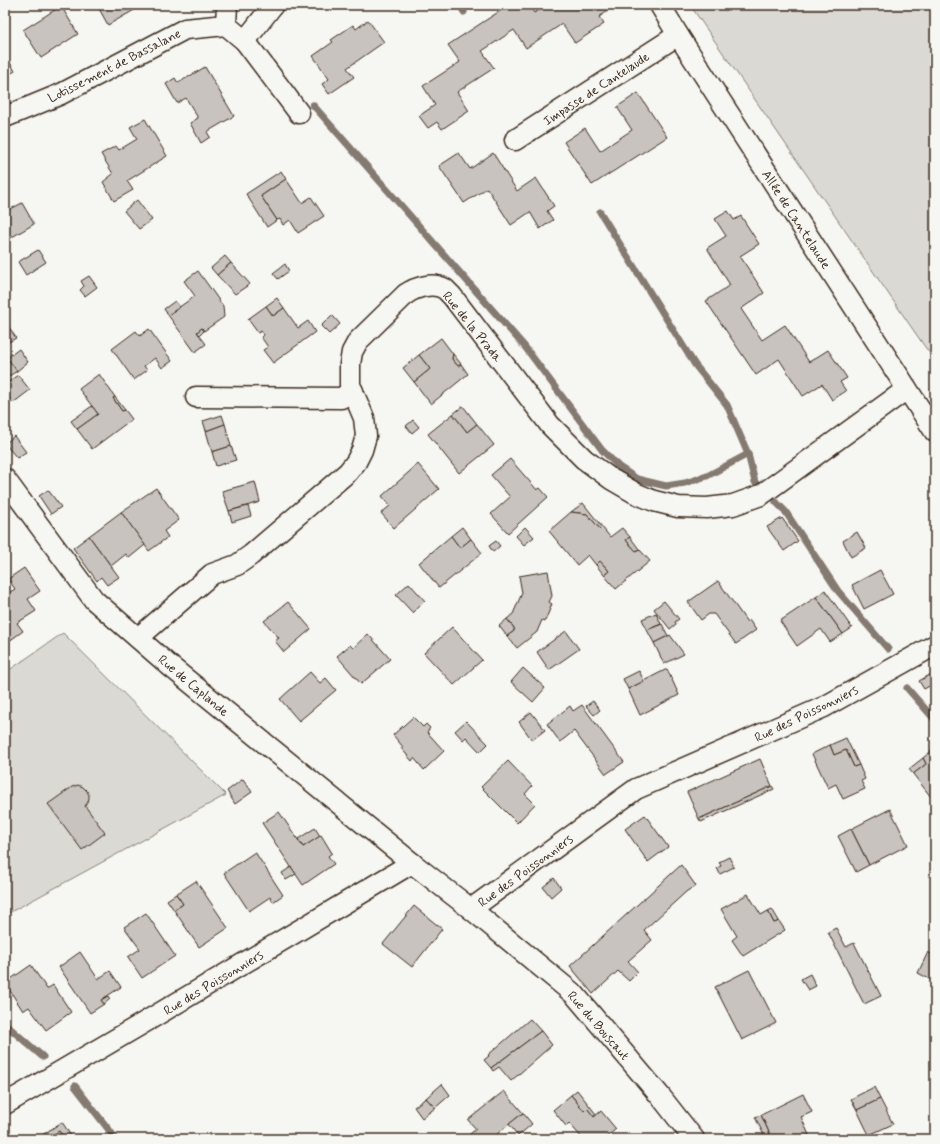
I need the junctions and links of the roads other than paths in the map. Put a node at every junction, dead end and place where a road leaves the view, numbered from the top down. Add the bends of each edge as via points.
1 (227, 5) edge
2 (273, 5) edge
3 (660, 5) edge
4 (226, 25) junction
5 (678, 36) junction
6 (245, 41) junction
7 (299, 113) dead end
8 (5, 117) edge
9 (515, 140) dead end
10 (907, 389) junction
11 (354, 391) junction
12 (196, 397) dead end
13 (935, 432) edge
14 (5, 479) edge
15 (138, 638) junction
16 (935, 645) edge
17 (412, 863) junction
18 (471, 909) junction
19 (5, 1104) edge
20 (694, 1139) edge

1 - 4 street
2 - 6 street
3 - 5 street, Allée de Cantelaude
4 - 6 street
4 - 8 street, Lotissement de Bassalane via 185,29 61,94
5 - 9 street, Impasse de Cantelaude
5 - 10 street, Allée de Cantelaude
6 - 7 street
10 - 11 street, Rue de la Prada via 762,495 733,505 707,508 678,507 654,501 611,479 584,459 550,425 452,296 437,286 411,290 358,341 352,352 350,364 350,385
10 - 13 street, Allée de Cantelaude
11 - 12 street via 342,398
11 - 15 street, Rue de la Prada via 364,418 366,436 356,462 348,472 251,555 237,566 212,574
14 - 15 street, Rue de Caplande via 94,600
15 - 17 street, Rue de Caplande
16 - 18 street, Rue des Poissonniers via 824,707 636,790
17 - 18 street, Rue des Poissonniers
17 - 19 street, Rue des Poissonniers
18 - 20 street, Rue du Bouscaut via 575,995

